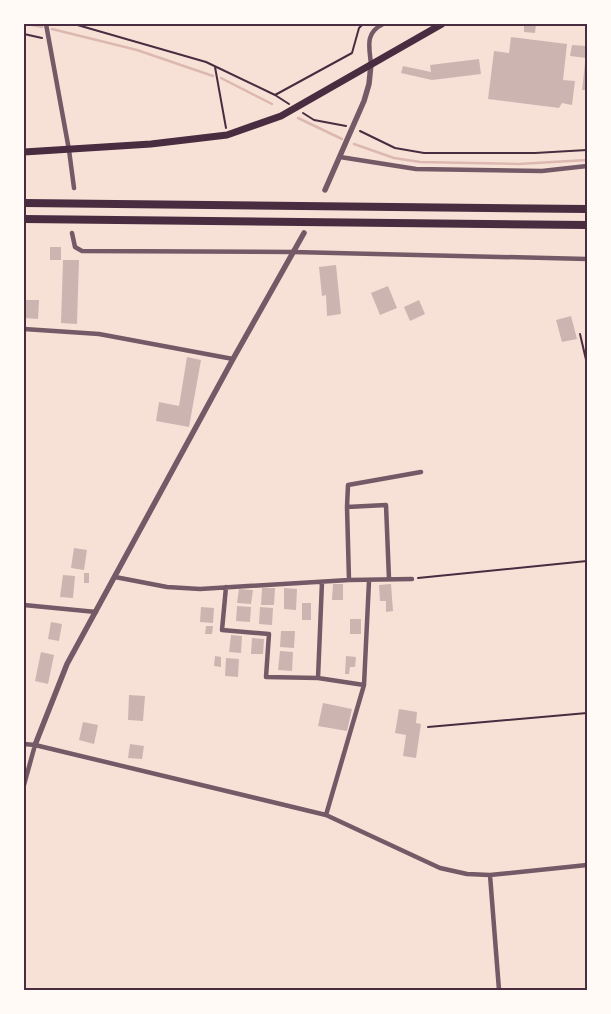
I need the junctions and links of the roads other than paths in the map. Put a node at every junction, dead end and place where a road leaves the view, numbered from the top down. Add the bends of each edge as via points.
1 (46, 24) edge
2 (383, 24) edge
3 (442, 24) edge
4 (371, 64) junction
5 (69, 150) junction
6 (24, 152) edge
7 (340, 157) junction
8 (587, 166) edge
9 (74, 188) dead end
10 (325, 190) dead end
11 (24, 204) edge
12 (587, 209) edge
13 (24, 219) edge
14 (587, 225) edge
15 (304, 232) dead end
16 (72, 233) dead end
17 (293, 252) junction
18 (587, 259) edge
19 (24, 329) edge
20 (233, 359) junction
21 (421, 472) dead end
22 (347, 507) junction
23 (115, 577) junction
24 (389, 579) junction
25 (412, 579) road end
26 (349, 580) junction
27 (369, 581) junction
28 (322, 582) junction
29 (226, 587) junction
30 (24, 605) edge
31 (96, 612) junction
32 (318, 678) junction
33 (364, 685) junction
34 (24, 744) edge
35 (36, 745) junction
36 (24, 785) edge
37 (326, 815) junction
38 (587, 865) edge
39 (490, 874) junction
40 (499, 990) edge

1 - 5 street
2 - 4 street via 374,29 370,37
3 - 4 main road
4 - 5 main road via 281,116 227,135
4 - 7 street via 364,101
5 - 6 main road
5 - 9 street
7 - 8 street via 416,169 542,171
7 - 10 street
11 - 12 highway
13 - 14 highway
15 - 17 street
16 - 17 street via 75,247 82,251
17 - 18 street
17 - 20 street
19 - 20 street via 98,334
20 - 23 street
21 - 22 street via 348,484
22 - 24 street via 386,505
22 - 26 street
23 - 29 street via 167,587
23 - 31 street
24 - 25 street
24 - 27 street
26 - 27 street
26 - 28 street
27 - 33 street
28 - 29 street
28 - 32 street
29 - 32 street via 222,630 269,634 266,677
30 - 31 street
31 - 35 street via 68,664
32 - 33 street
33 - 37 street
34 - 35 street
35 - 36 street
35 - 37 street
37 - 39 street via 440,868 467,874
38 - 39 street
39 - 40 street

